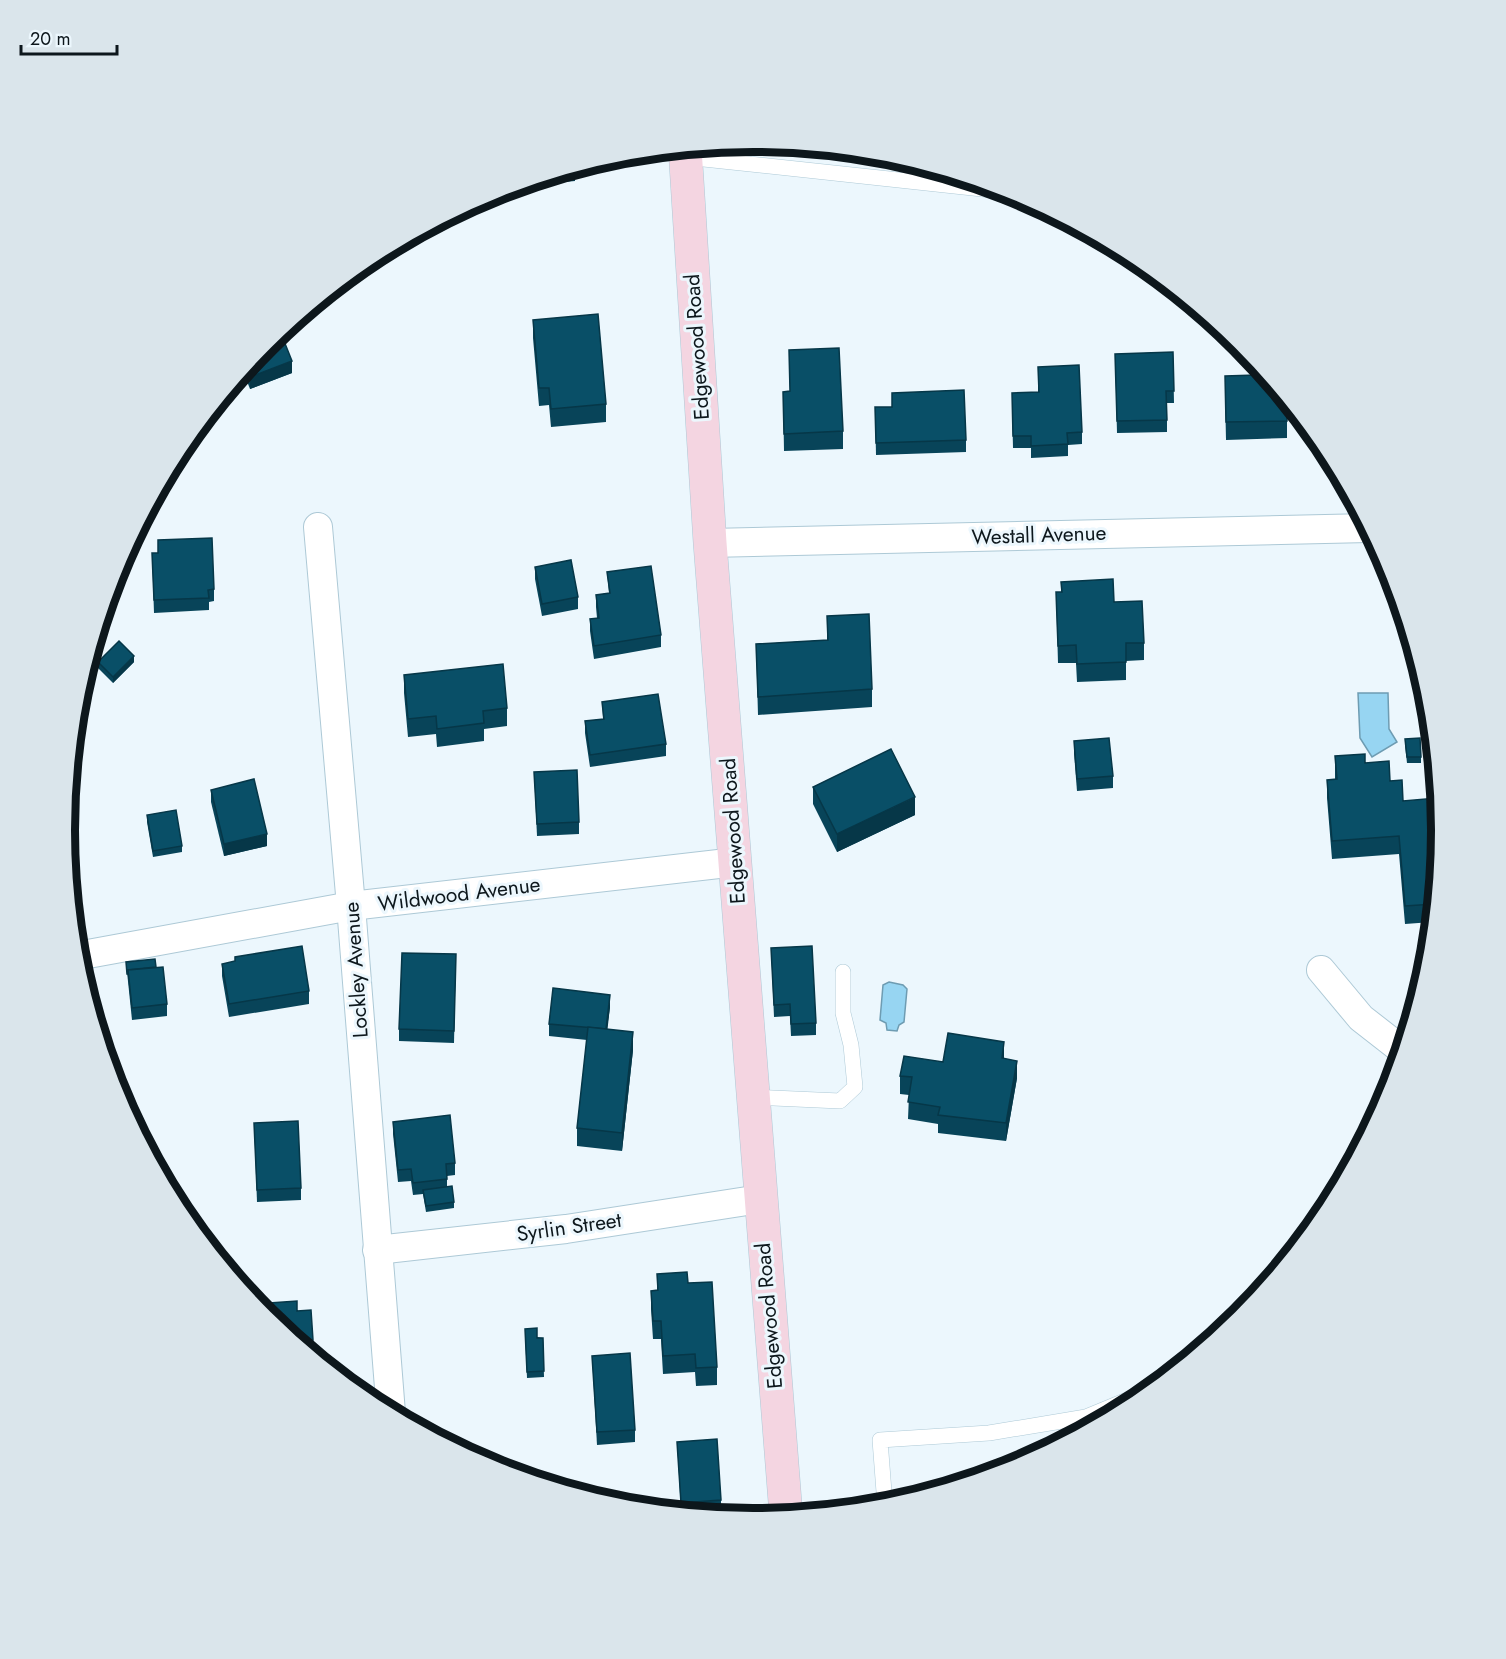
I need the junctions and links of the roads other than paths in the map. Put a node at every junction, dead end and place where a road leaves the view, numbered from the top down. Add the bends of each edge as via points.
1 (700, 154) edge
2 (685, 155) edge
3 (972, 187) edge
4 (318, 527) dead end
5 (1360, 528) edge
6 (710, 543) junction
7 (736, 862) junction
8 (351, 906) junction
9 (87, 954) edge
10 (1321, 970) dead end
11 (843, 972) dead end
12 (1396, 1045) edge
13 (753, 1096) junction
14 (760, 1199) junction
15 (377, 1250) junction
16 (390, 1402) edge
17 (1103, 1410) edge
18 (884, 1494) edge
19 (785, 1507) edge

1 - 3 lane
2 - 6 street, Edgewood Road
4 - 8 street, Lockley Avenue
5 - 6 street, Westall Avenue
6 - 7 street, Edgewood Road
7 - 8 street, Wildwood Avenue
7 - 13 street, Edgewood Road
8 - 9 street, Wildwood Avenue
8 - 15 street, Lockley Avenue
10 - 12 street via 1361,1018
11 - 13 lane via 843,1013 855,1087 840,1101
13 - 14 street, Edgewood Road
14 - 15 street, Syrlin Street via 566,1229
14 - 19 street, Edgewood Road
15 - 16 street, Lockley Avenue
17 - 18 lane via 1086,1417 989,1433 880,1440

